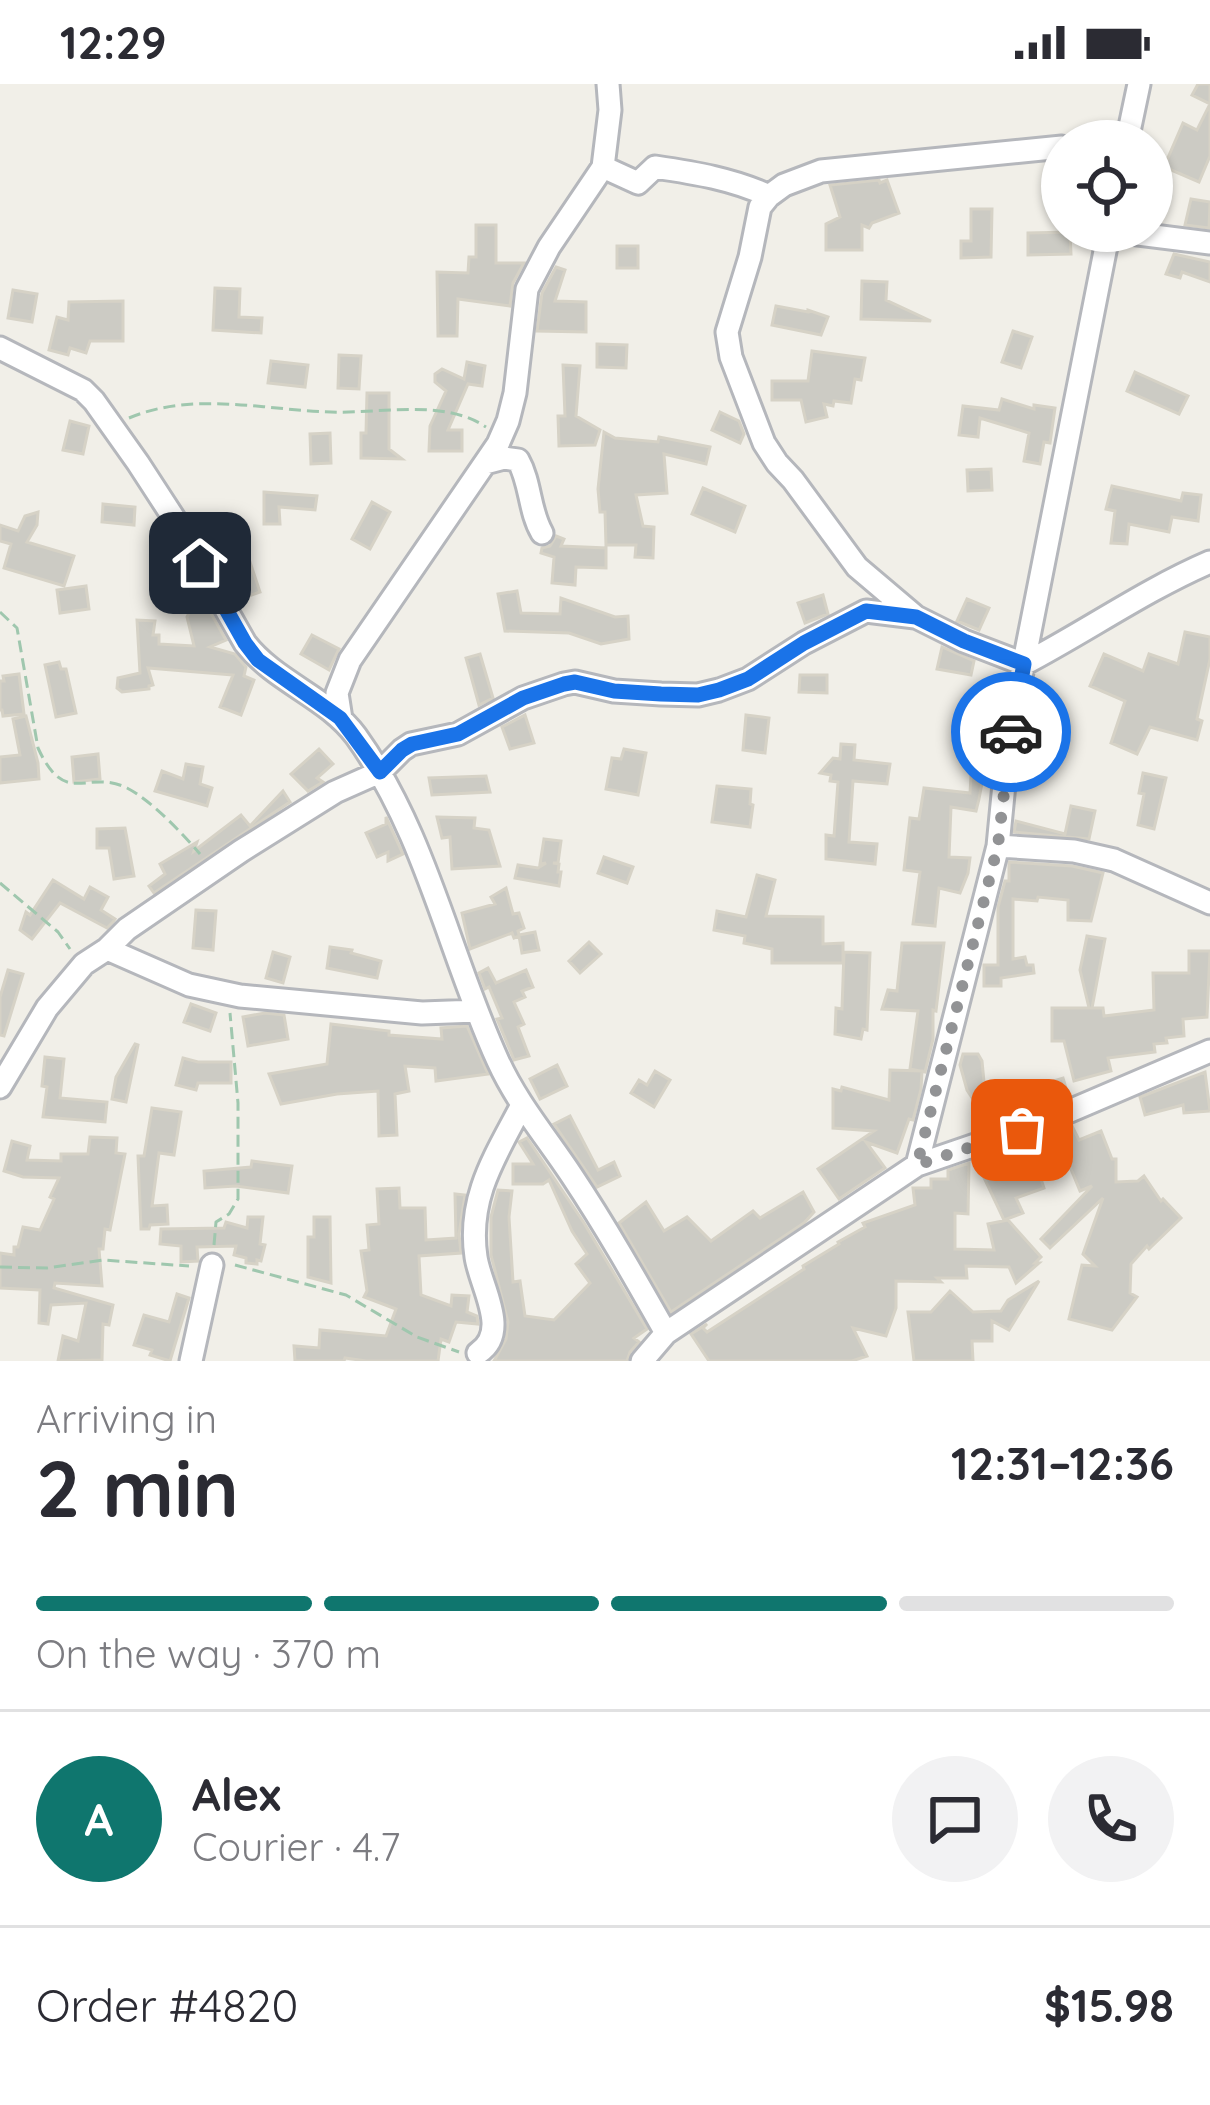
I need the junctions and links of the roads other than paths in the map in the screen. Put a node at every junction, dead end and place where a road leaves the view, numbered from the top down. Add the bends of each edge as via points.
1 (608, 84) edge
2 (1139, 84) edge
3 (1131, 120) edge
4 (1041, 149) edge
5 (603, 167) junction
6 (769, 196) junction
7 (1173, 239) edge
8 (1210, 243) edge
9 (1107, 252) edge
10 (0, 348) edge
11 (491, 453) junction
12 (542, 533) dead end
13 (1210, 562) edge
14 (916, 617) junction
15 (1024, 664) junction
16 (340, 718) junction
17 (380, 772) junction
18 (998, 845) junction
19 (1210, 903) edge
20 (106, 949) junction
21 (477, 1010) junction
22 (1210, 1051) edge
23 (0, 1087) edge
24 (522, 1105) junction
25 (917, 1165) junction
26 (212, 1265) road end
27 (666, 1333) junction
28 (478, 1353) road end
29 (190, 1361) edge
30 (642, 1361) edge

1 - 5 street
2 - 3 street
4 - 6 street via 821,171
5 - 6 street via 638,183 656,167 701,174
5 - 11 street via 527,289 515,393
6 - 14 street via 730,316 731,357 777,463 857,566
7 - 8 street
9 - 15 street
10 - 16 street via 83,390 177,523 258,660
11 - 12 street via 518,460
11 - 16 street via 350,660 337,693
13 - 15 street
14 - 15 street
14 - 17 street via 866,611 748,679 698,695 564,684 458,734 412,744
15 - 18 street
16 - 17 street
17 - 20 street via 335,792
17 - 21 street
18 - 19 street via 1114,860
18 - 25 street
20 - 21 street via 228,993 422,1013
20 - 23 street via 47,1008
21 - 24 street
22 - 25 street
24 - 27 street
24 - 28 street via 480,1185 475,1253 493,1320 491,1341
25 - 27 street
26 - 29 street
27 - 30 street

